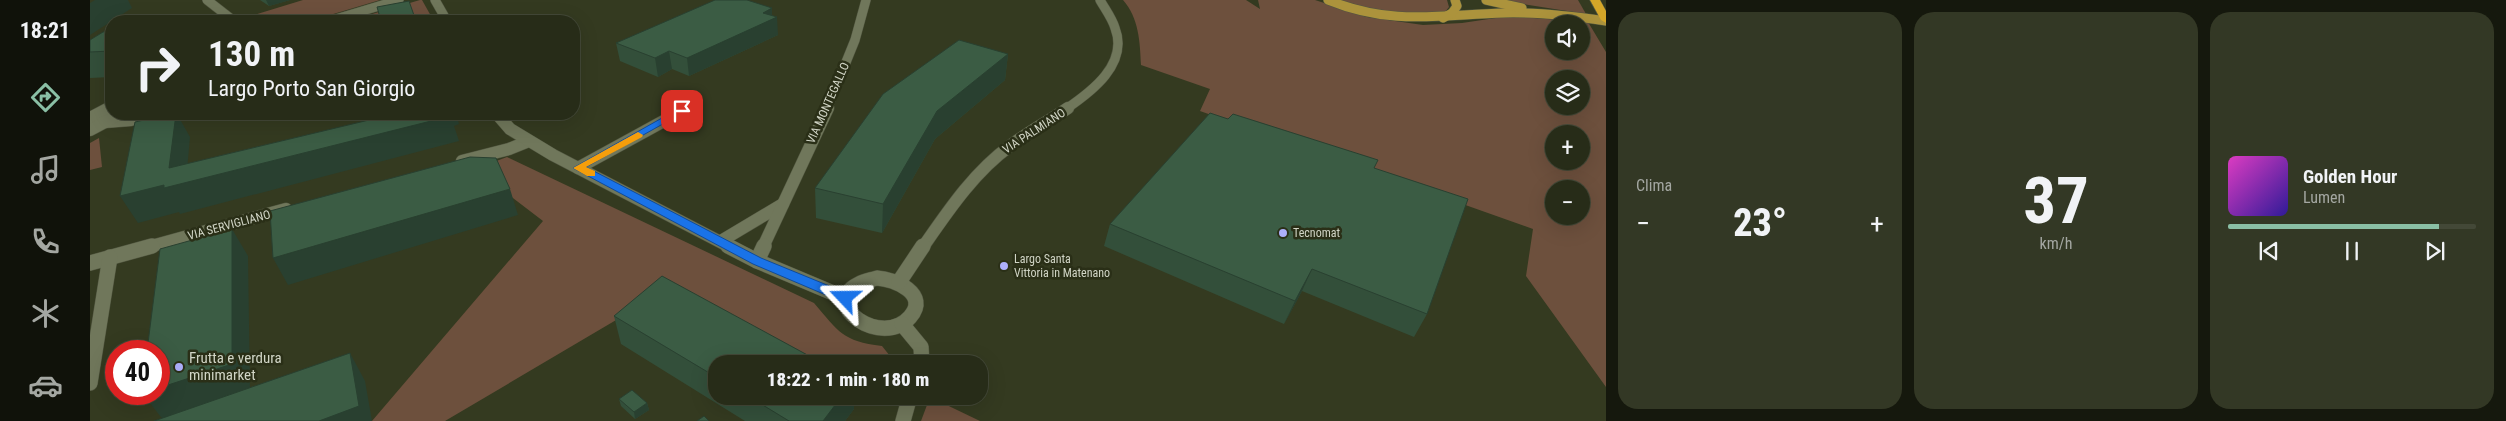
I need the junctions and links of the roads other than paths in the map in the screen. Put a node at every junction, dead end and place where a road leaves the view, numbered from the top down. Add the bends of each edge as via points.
1 (207, 0) edge
2 (399, 0) edge
3 (436, 0) edge
4 (866, 0) edge
5 (1100, 0) edge
6 (1328, 0) edge
7 (1455, 0) edge
8 (1486, 0) edge
9 (1594, 0) edge
10 (1554, 13) junction
11 (226, 15) edge
12 (349, 15) edge
13 (444, 15) edge
14 (1443, 18) junction
15 (1606, 21) edge
16 (105, 110) edge
17 (682, 111) dead end
18 (90, 118) edge
19 (109, 120) edge
20 (131, 120) edge
21 (502, 120) edge
22 (105, 122) junction
23 (90, 130) edge
24 (529, 141) junction
25 (446, 166) edge
26 (578, 168) junction
27 (783, 204) junction
28 (302, 205) edge
29 (721, 242) junction
30 (110, 257) junction
31 (757, 261) junction
32 (90, 263) edge
33 (899, 282) junction
34 (845, 298) junction
35 (902, 324) junction
36 (922, 355) edge
37 (90, 383) edge
38 (907, 405) edge
39 (903, 421) edge

1 - 11 street
2 - 12 street
3 - 13 street
4 - 27 street, VIA MONTEGALLO via 856,40
5 - 33 street, VIA PALMIANO via 1113,20 1118,39 1116,57 1108,74 1081,100 1018,139 991,161 951,209
6 - 14 main road via 1388,18
7 - 14 main road via 1455,10
8 - 10 main road
9 - 15 highway
10 - 14 main road
10 - 15 main road
16 - 18 street
17 - 26 street
19 - 22 street
20 - 22 street
21 - 24 street
22 - 23 street
24 - 25 street
24 - 26 street
26 - 29 street
27 - 29 street
27 - 31 street, VIA MONTEGALLO
28 - 30 street, VIA SERVIGLIANO
29 - 31 street
30 - 32 street, VIA SERVIGLIANO
30 - 37 street
31 - 34 street
33 - 34 street via 877,278 866,280 849,290
33 - 35 street via 908,287 916,302 913,313
34 - 35 street via 848,314 866,326
35 - 36 street via 918,339
38 - 39 street

